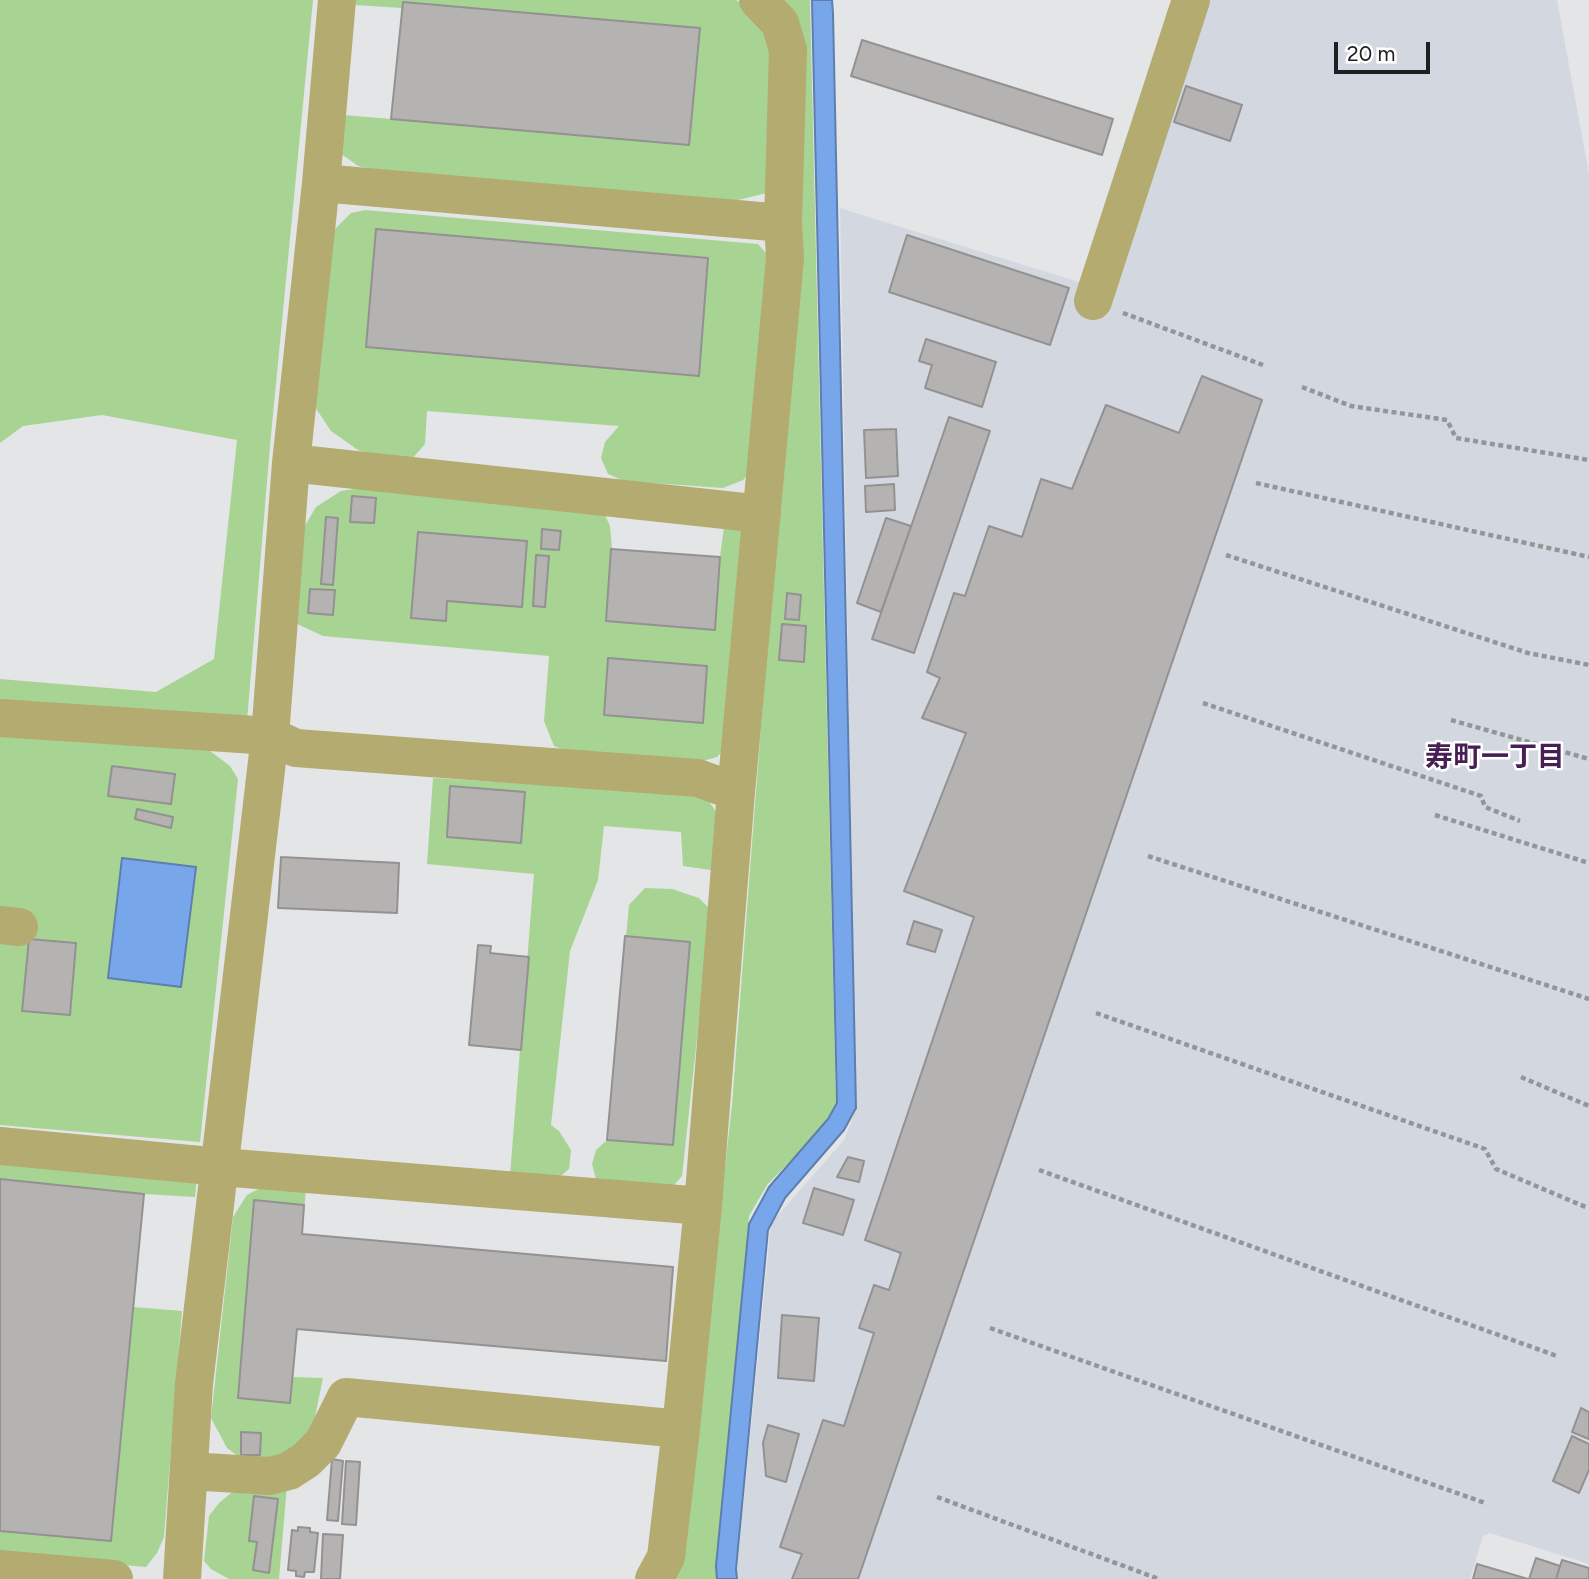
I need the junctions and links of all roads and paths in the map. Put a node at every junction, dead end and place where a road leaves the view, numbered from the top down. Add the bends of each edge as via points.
1 (337, 0) edge
2 (758, 0) edge
3 (1191, 0) edge
4 (321, 183) junction
5 (783, 223) junction
6 (1093, 301) joint
7 (1263, 365) dead end
8 (1302, 387) dead end
9 (1589, 460) edge
10 (291, 463) junction
11 (1256, 483) dead end
12 (762, 514) junction
13 (1226, 555) dead end
14 (1589, 558) edge
15 (1589, 665) edge
16 (1203, 703) dead end
17 (0, 718) edge
18 (1451, 720) dead end
19 (270, 736) junction
20 (1589, 759) edge
21 (736, 792) junction
22 (1435, 815) dead end
23 (1520, 821) dead end
24 (1148, 856) dead end
25 (1589, 863) edge
26 (1589, 999) edge
27 (1096, 1013) dead end
28 (1521, 1077) dead end
29 (1589, 1106) edge
30 (0, 1146) edge
31 (221, 1167) junction
32 (1040, 1170) dead end
33 (703, 1206) junction
34 (1588, 1208) edge
35 (990, 1328) dead end
36 (1557, 1356) dead end
37 (681, 1429) junction
38 (189, 1471) junction
39 (937, 1497) dead end
40 (1485, 1503) dead end
41 (7, 1573) edge
42 (114, 1579) edge
43 (182, 1579) edge
44 (653, 1579) edge
45 (1159, 1579) edge

1 - 4 street
2 - 5 street via 780,23 788,50
3 - 6 street
4 - 5 street
4 - 10 street
5 - 12 street via 785,258
6 - 7 path
8 - 9 path via 1351,405 1447,420 1457,438
10 - 12 street
10 - 19 street
11 - 14 path
12 - 21 street
13 - 15 path via 1528,653
16 - 23 path via 1482,796 1485,807
17 - 19 street
18 - 20 path
19 - 21 street via 296,748 698,778
19 - 31 street
21 - 33 street
22 - 25 path
24 - 26 path
27 - 34 path via 1485,1149 1496,1169
28 - 29 path
30 - 31 street
31 - 33 street
31 - 38 street via 194,1384
32 - 36 path
33 - 37 street
35 - 40 path
37 - 38 street via 346,1397 323,1443 289,1471 270,1476
37 - 44 street via 666,1557
38 - 43 street
39 - 45 path
41 - 42 street

